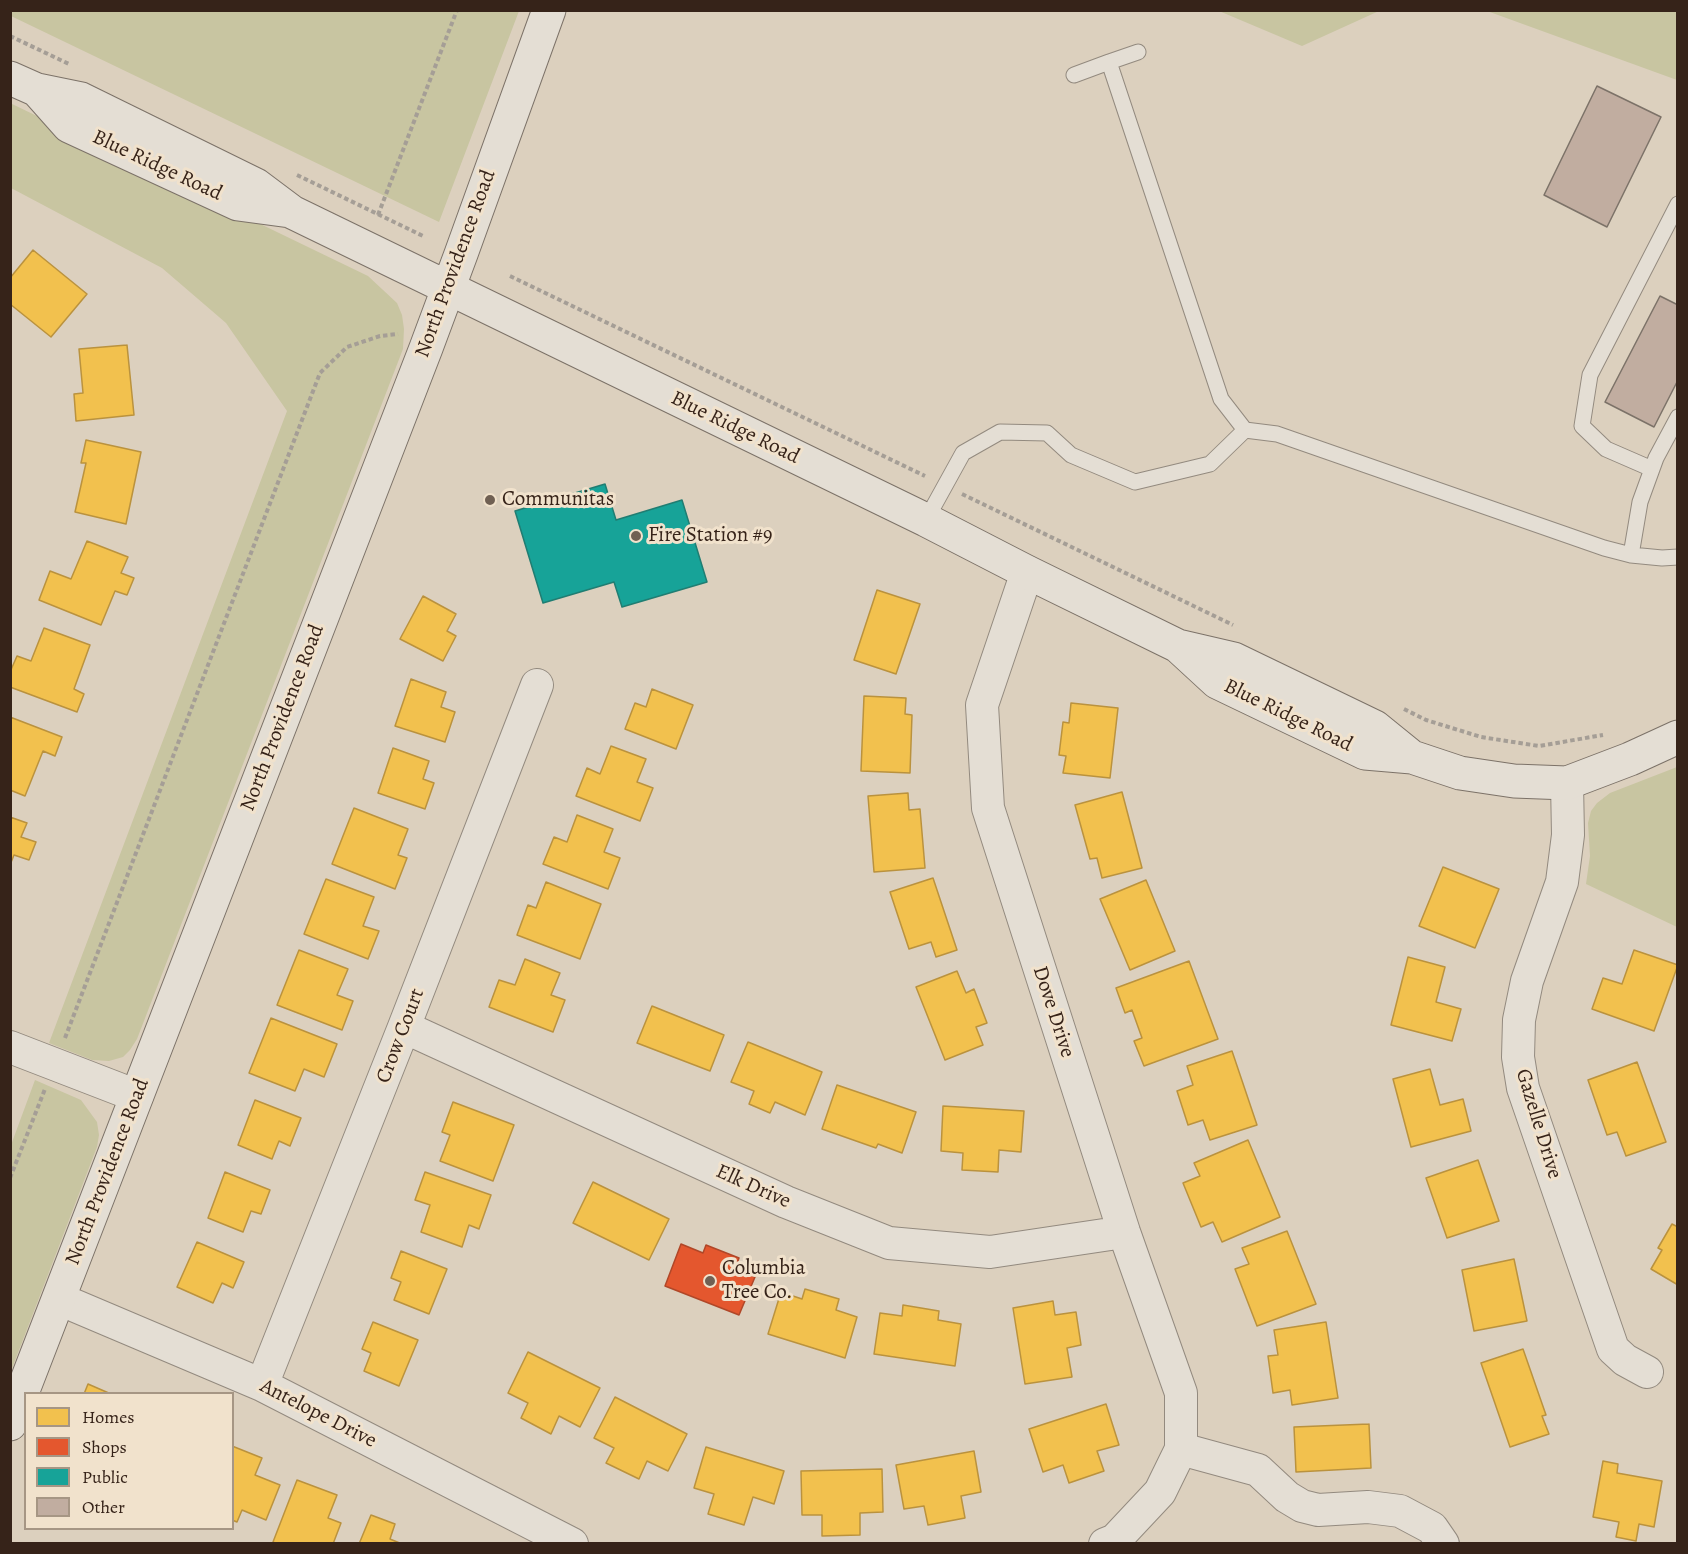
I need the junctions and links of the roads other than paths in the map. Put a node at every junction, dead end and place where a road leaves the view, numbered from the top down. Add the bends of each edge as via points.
1 (549, 10) edge
2 (1138, 52) dead end
3 (1109, 62) junction
4 (1074, 75) dead end
5 (24, 84) edge
6 (1677, 204) edge
7 (448, 288) junction
8 (1677, 417) edge
9 (1245, 430) junction
10 (1652, 469) junction
11 (926, 520) junction
12 (1631, 555) junction
13 (1677, 557) edge
14 (1662, 558) junction
15 (1677, 567) edge
16 (1027, 572) junction
17 (537, 685) dead end
18 (1675, 740) edge
19 (1567, 783) junction
20 (404, 1026) junction
21 (10, 1047) edge
22 (137, 1096) junction
23 (1124, 1232) junction
24 (59, 1299) junction
25 (1647, 1372) dead end
26 (262, 1385) junction
27 (10, 1424) edge
28 (1181, 1449) junction
29 (572, 1544) edge
30 (1105, 1544) edge
31 (1443, 1544) edge

1 - 7 street, North Providence Road
2 - 3 lane
3 - 4 lane
3 - 9 lane via 1221,399
5 - 7 street, Blue Ridge Road via 81,99 256,185 292,212
6 - 10 lane via 1590,375 1582,426 1606,449
7 - 11 street, Blue Ridge Road
7 - 22 street, North Providence Road
8 - 10 lane
9 - 11 lane via 1210,464 1135,482 1071,455 1047,433 1000,432 963,453
9 - 12 lane via 1277,434
10 - 12 lane via 1640,502
11 - 16 street, Blue Ridge Road
12 - 14 lane
13 - 14 lane
14 - 15 lane
16 - 19 street, Blue Ridge Road via 1178,646 1234,659 1375,727 1412,757 1460,773
16 - 23 street, Dove Drive via 982,705 988,808
17 - 20 street, Crow Court
18 - 19 street, Blue Ridge Road
19 - 25 street, Gazelle Drive via 1568,836 1562,882 1527,981 1519,1020 1518,1057 1523,1088 1613,1349
20 - 23 street, Elk Drive via 786,1202 889,1243 990,1252
20 - 26 street, Crow Court
21 - 22 street
22 - 24 street, North Providence Road
23 - 28 street, Dove Drive via 1181,1393
24 - 26 street, Antelope Drive
24 - 27 street, North Providence Road
26 - 29 street, Antelope Drive
28 - 30 street, Dove Drive via 1160,1492 1115,1540
28 - 31 street via 1258,1470 1302,1506 1318,1510 1368,1507 1400,1511 1432,1528

